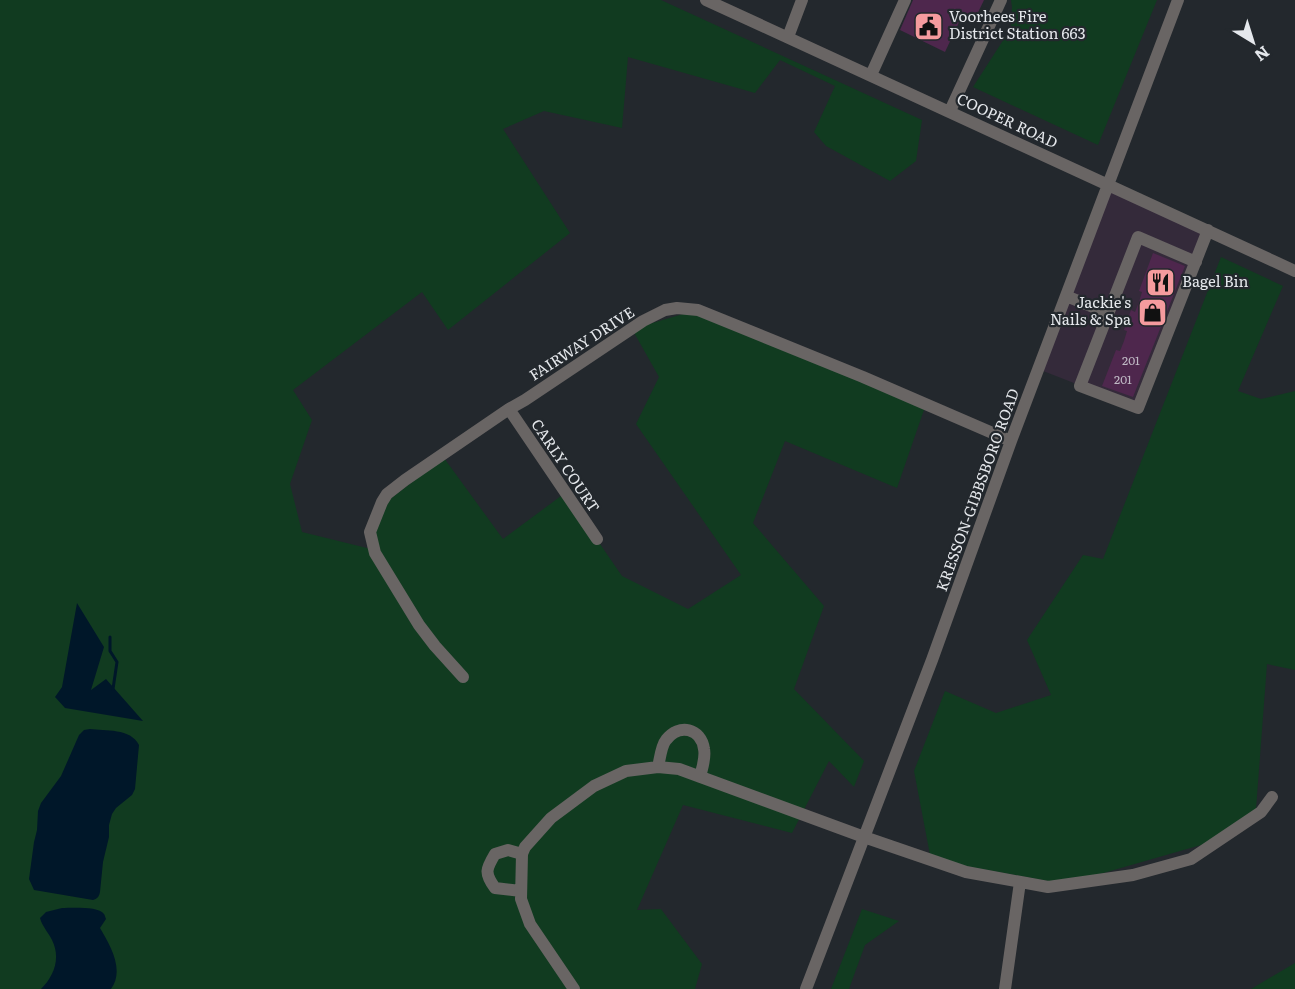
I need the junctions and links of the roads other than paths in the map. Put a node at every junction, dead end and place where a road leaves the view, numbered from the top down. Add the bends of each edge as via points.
1 (706, 0) edge
2 (802, 0) edge
3 (905, 0) edge
4 (1001, 0) edge
5 (1178, 0) edge
6 (788, 37) junction
7 (871, 75) junction
8 (950, 111) junction
9 (1108, 184) junction
10 (1208, 230) junction
11 (1196, 262) junction
12 (1295, 271) edge
13 (1066, 296) junction
14 (1108, 313) junction
15 (509, 409) junction
16 (1011, 441) junction
17 (597, 539) dead end
18 (463, 677) dead end
19 (658, 767) junction
20 (700, 777) junction
21 (1272, 797) dead end
22 (864, 837) junction
23 (522, 854) junction
24 (1020, 882) junction
25 (521, 891) junction
26 (574, 989) edge
27 (806, 989) edge
28 (1005, 989) edge

1 - 6 street, COOPER ROAD
2 - 6 street
3 - 7 street
4 - 8 street
5 - 9 street, KRESSON-GIBBSBORO ROAD
6 - 7 street, COOPER ROAD
7 - 8 street, COOPER ROAD
8 - 9 street, COOPER ROAD
9 - 10 street, COOPER ROAD
9 - 13 street, KRESSON-GIBBSBORO ROAD
10 - 11 street
10 - 12 street, COOPER ROAD
11 - 14 street via 1138,237
11 - 14 street via 1138,408 1080,386
13 - 14 street
13 - 16 street, KRESSON-GIBBSBORO ROAD
15 - 16 street, FAIRWAY DRIVE via 643,321 677,308 698,310
15 - 17 street, CARLY COURT
15 - 18 street, FAIRWAY DRIVE via 387,495 370,532 375,553 419,625
16 - 22 street, KRESSON-GIBBSBORO ROAD
19 - 20 street
19 - 20 street via 666,740 686,729 696,732 705,750
19 - 23 street via 626,771 594,786 551,818
20 - 22 street
21 - 24 street via 1261,812 1191,859 1133,875 1048,887
22 - 24 street via 966,872
22 - 27 street, KRESSON-GIBBSBORO ROAD
23 - 25 street
23 - 25 street via 508,850 495,854 487,867 487,878 495,888
24 - 28 street
25 - 26 street via 530,924

